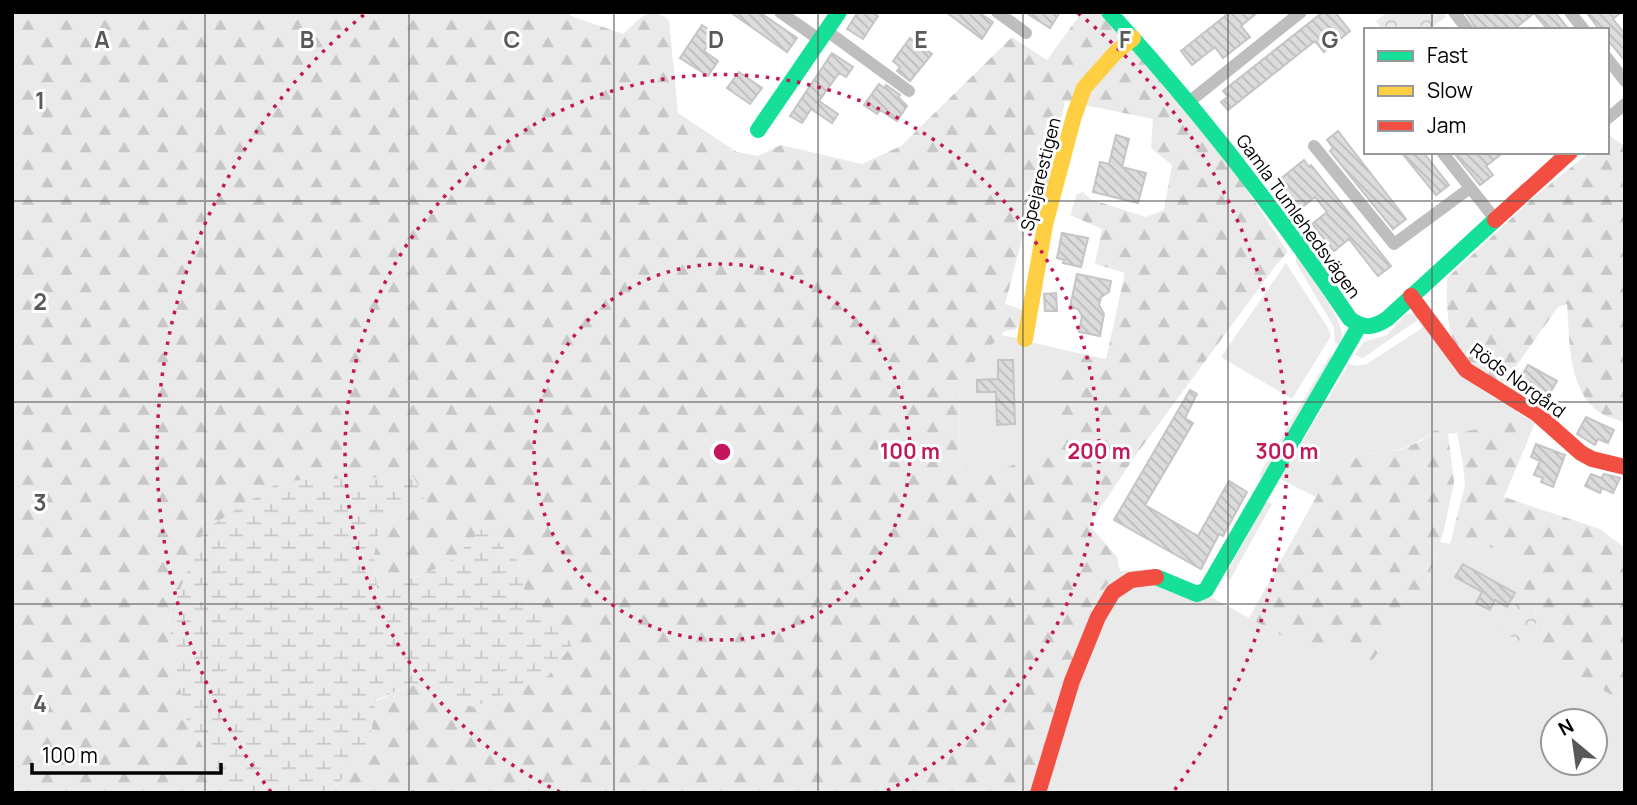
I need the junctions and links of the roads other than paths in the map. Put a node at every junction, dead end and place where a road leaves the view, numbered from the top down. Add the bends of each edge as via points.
1 (780, 12) edge
2 (839, 12) edge
3 (997, 12) edge
4 (1109, 12) edge
5 (1301, 12) edge
6 (1454, 12) edge
7 (1570, 12) edge
8 (1466, 28) edge
9 (1582, 28) edge
10 (1026, 33) dead end
11 (823, 35) junction
12 (1133, 38) junction
13 (1609, 65) edge
14 (1625, 81) edge
15 (909, 91) dead end
16 (1189, 102) junction
17 (1625, 104) edge
18 (1609, 117) edge
19 (758, 130) dead end
20 (1314, 146) dead end
21 (1444, 154) edge
22 (1568, 154) edge
23 (1470, 188) junction
24 (1495, 219) junction
25 (1410, 296) junction
26 (1359, 326) junction
27 (1025, 339) dead end
28 (1625, 467) edge
29 (1038, 793) edge

1 - 11 street
2 - 11 street
3 - 10 street
4 - 12 street, Gamla Tumlehedsvägen
5 - 16 street
6 - 8 street
7 - 9 street
11 - 15 street
11 - 19 street
12 - 16 street, Gamla Tumlehedsvägen
12 - 27 street, Spejarestigen via 1084,88 1045,225
13 - 14 street
16 - 26 street, Gamla Tumlehedsvägen
17 - 18 street
20 - 23 street via 1394,244
21 - 23 street
22 - 24 street
23 - 24 street
24 - 25 street
25 - 26 street via 1374,327
25 - 28 street, Röds Norgård via 1466,370 1537,414 1581,453
26 - 29 street via 1206,590 1197,594 1162,578 1141,577 1120,586 1106,601 1072,681

